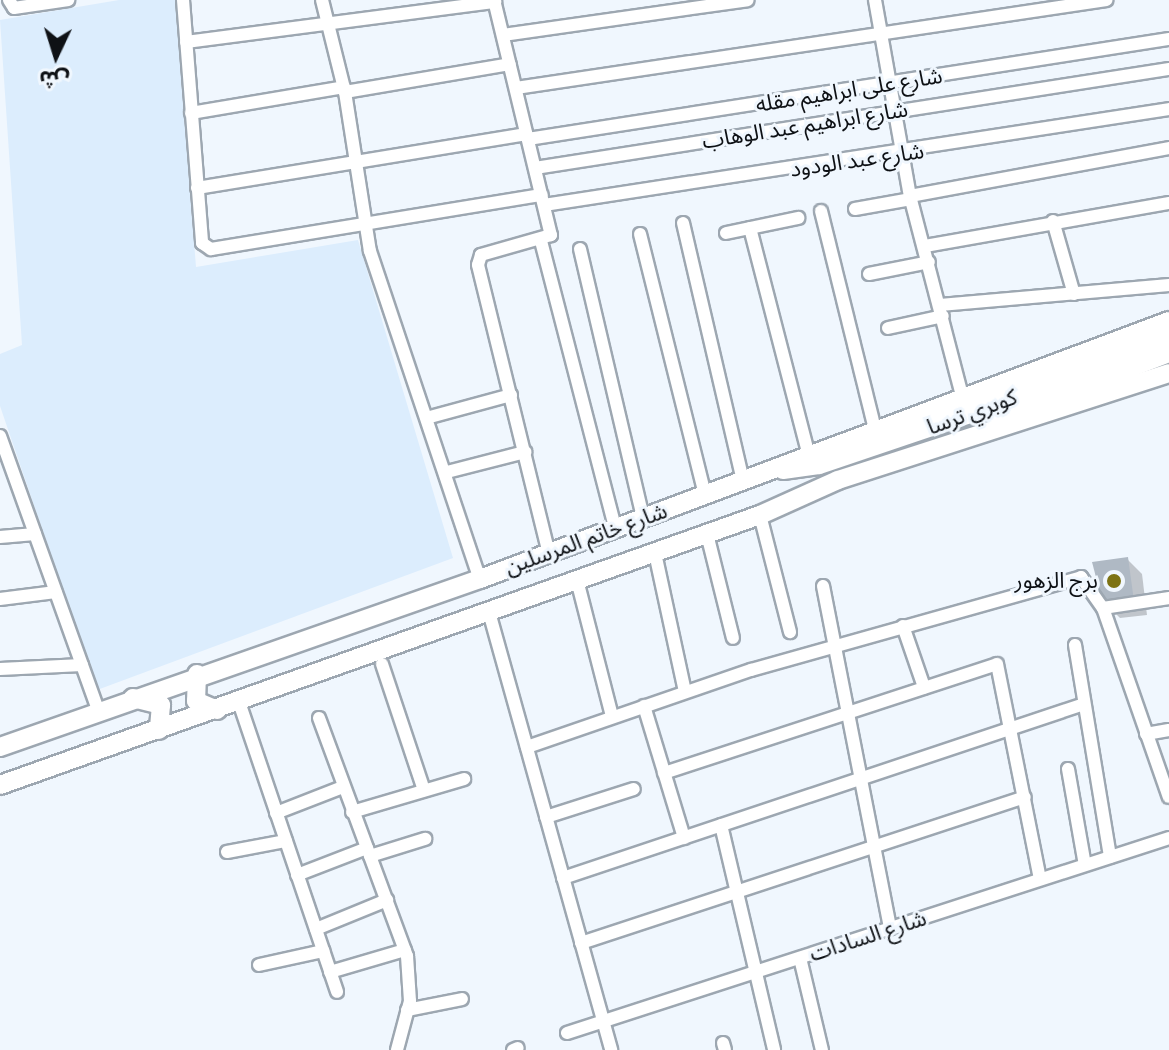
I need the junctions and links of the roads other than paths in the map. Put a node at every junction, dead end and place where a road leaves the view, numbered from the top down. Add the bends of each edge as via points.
1 (68, 0) edge
2 (183, 0) edge
3 (322, 0) edge
4 (748, 0) edge
5 (875, 0) edge
6 (1106, 0) edge
7 (495, 1) edge
8 (9, 2) edge
9 (329, 27) junction
10 (881, 32) junction
11 (503, 35) junction
12 (1169, 39) edge
13 (186, 42) junction
14 (510, 64) junction
15 (1169, 69) edge
16 (890, 84) junction
17 (516, 88) junction
18 (344, 89) junction
19 (1169, 109) edge
20 (894, 111) junction
21 (191, 113) junction
22 (528, 136) junction
23 (1169, 148) edge
24 (901, 154) junction
25 (358, 162) junction
26 (535, 168) junction
27 (197, 188) junction
28 (910, 198) junction
29 (543, 200) junction
30 (1169, 203) edge
31 (855, 209) dead end
32 (821, 211) dead end
33 (798, 218) dead end
34 (1053, 221) junction
35 (683, 223) dead end
36 (365, 227) junction
37 (750, 228) junction
38 (726, 233) dead end
39 (640, 234) dead end
40 (545, 240) junction
41 (925, 246) junction
42 (580, 249) dead end
43 (929, 262) junction
44 (869, 274) dead end
45 (1169, 285) edge
46 (1074, 294) junction
47 (941, 310) junction
48 (1169, 321) edge
49 (888, 328) dead end
50 (1169, 337) edge
51 (1169, 353) edge
52 (1169, 373) edge
53 (511, 395) junction
54 (963, 400) junction
55 (430, 417) junction
56 (875, 430) junction
57 (0, 436) edge
58 (525, 452) junction
59 (808, 453) junction
60 (769, 469) junction
61 (6, 472) edge
62 (447, 472) junction
63 (743, 480) junction
64 (838, 480) junction
65 (705, 494) junction
66 (760, 515) junction
67 (643, 518) junction
68 (615, 528) junction
69 (35, 534) junction
70 (707, 534) junction
71 (0, 537) edge
72 (549, 553) junction
73 (655, 553) junction
74 (480, 579) junction
75 (577, 580) junction
76 (823, 586) dead end
77 (56, 592) junction
78 (1169, 598) edge
79 (0, 599) edge
80 (1103, 608) junction
81 (489, 612) junction
82 (903, 626) junction
83 (790, 632) dead end
84 (733, 638) dead end
85 (1075, 645) dead end
86 (834, 646) junction
87 (382, 664) dead end
88 (82, 665) junction
89 (0, 669) edge
90 (197, 674) junction
91 (924, 687) junction
92 (685, 692) junction
93 (130, 698) junction
94 (239, 702) junction
95 (1084, 704) junction
96 (644, 706) junction
97 (98, 710) junction
98 (217, 710) junction
99 (847, 713) junction
100 (612, 716) junction
101 (319, 718) dead end
102 (1012, 729) junction
103 (159, 730) junction
104 (1169, 730) edge
105 (1146, 734) junction
106 (0, 747) edge
107 (527, 747) junction
108 (1068, 769) dead end
109 (664, 773) junction
110 (464, 779) dead end
111 (859, 779) junction
112 (0, 785) edge
113 (343, 787) junction
114 (634, 789) dead end
115 (424, 790) junction
116 (1025, 797) junction
117 (1169, 797) edge
118 (352, 812) junction
119 (276, 813) junction
120 (546, 817) junction
121 (721, 825) junction
122 (684, 838) junction
123 (1169, 838) edge
124 (425, 839) dead end
125 (286, 841) junction
126 (872, 847) junction
127 (227, 852) dead end
128 (368, 852) junction
129 (1110, 857) junction
130 (1085, 865) junction
131 (297, 875) junction
132 (563, 878) junction
133 (1040, 879) junction
134 (738, 891) junction
135 (387, 900) junction
136 (316, 929) junction
137 (890, 929) junction
138 (581, 943) junction
139 (405, 950) junction
140 (323, 951) junction
141 (800, 958) junction
142 (259, 965) dead end
143 (330, 972) junction
144 (757, 972) junction
145 (337, 992) dead end
146 (462, 999) dead end
147 (407, 1010) junction
148 (603, 1022) junction
149 (567, 1033) dead end
150 (397, 1050) edge
151 (611, 1050) edge
152 (774, 1050) edge
153 (822, 1050) edge

1 - 8 street
2 - 13 street
3 - 9 street
4 - 11 street
5 - 10 street
6 - 10 street
7 - 9 street
7 - 11 street
9 - 13 street
9 - 18 street
10 - 16 street
10 - 17 street
11 - 14 street
12 - 16 street, شارع على ابراهيم مقله
13 - 21 street
14 - 17 street
14 - 18 street
15 - 20 street, شارع ابراهيم عبد الوهاب
16 - 20 street
16 - 22 street, شارع على ابراهيم مقله
17 - 22 street
18 - 21 street
18 - 25 street
19 - 24 street, شارع عبد الودود
20 - 24 street
20 - 26 street, شارع ابراهيم عبد الوهاب
21 - 27 street
22 - 25 street, شارع على ابراهيم مقله
22 - 26 street
23 - 28 street
24 - 28 street
24 - 29 street, شارع عبد الودود
25 - 27 street, شارع على ابراهيم مقله
25 - 36 street
26 - 29 street
27 - 36 street, شارع عبد الودود via 202,243 216,250
28 - 31 street
28 - 41 street
29 - 36 street, شارع عبد الودود
29 - 40 street
30 - 34 street
32 - 56 street
33 - 37 street
34 - 41 street
34 - 46 street
35 - 63 street
36 - 55 street
37 - 38 street
37 - 59 street
39 - 65 street
40 - 53 street via 478,259
40 - 68 street
41 - 43 street
42 - 67 street
43 - 44 street
43 - 47 street
45 - 46 street
46 - 47 street
47 - 49 street
47 - 54 street
48 - 54 main road, شارع خاتم المرسلين
50 - 60 main road, كوبري ترسا via 819,465
51 - 64 main road, كوبري ترسا
52 - 64 main road, شارع خاتم المرسلين
53 - 55 street
53 - 58 street
54 - 56 main road, شارع خاتم المرسلين
55 - 62 street
56 - 59 main road, شارع خاتم المرسلين
57 - 61 street
58 - 62 street
58 - 72 street
59 - 60 main road, شارع خاتم المرسلين
60 - 63 main road, شارع خاتم المرسلين
61 - 69 street
62 - 74 street
63 - 65 main road, شارع خاتم المرسلين
64 - 66 main road, شارع خاتم المرسلين
65 - 67 main road, شارع خاتم المرسلين
66 - 70 main road, شارع خاتم المرسلين
66 - 83 street
67 - 68 main road, شارع خاتم المرسلين
68 - 72 main road, شارع خاتم المرسلين
69 - 71 street
69 - 77 street
70 - 73 main road, شارع خاتم المرسلين
70 - 84 street
72 - 74 main road, شارع خاتم المرسلين
73 - 75 main road, شارع خاتم المرسلين
73 - 92 street
74 - 90 main road, شارع خاتم المرسلين
75 - 81 main road, شارع خاتم المرسلين
75 - 100 street
76 - 86 street
77 - 79 street
77 - 88 street
78 - 80 street
80 - 82 street via 1094,590 1076,578
80 - 105 street
81 - 94 main road, شارع خاتم المرسلين
81 - 107 street
82 - 86 street
82 - 91 street
85 - 95 street
86 - 92 street
86 - 99 street
87 - 115 street
88 - 89 street
88 - 97 street
90 - 93 main road, شارع خاتم المرسلين
90 - 98 main road via 196,701
91 - 99 street
91 - 102 street via 997,664
92 - 96 street
93 - 97 main road, شارع خاتم المرسلين
93 - 103 main road via 161,705
94 - 98 main road, شارع خاتم المرسلين
94 - 119 street
95 - 102 street
95 - 129 street
96 - 100 street
96 - 109 street
97 - 106 main road, شارع خاتم المرسلين
98 - 103 main road, شارع خاتم المرسلين
99 - 109 street
99 - 111 street
100 - 107 street
101 - 113 street
102 - 111 street
102 - 116 street
103 - 112 main road, شارع خاتم المرسلين
104 - 105 street
105 - 117 street
107 - 120 street
108 - 130 street
109 - 122 street
110 - 115 street
111 - 121 street
111 - 126 street
113 - 118 street
113 - 119 street
114 - 120 street
115 - 118 street
116 - 126 street
116 - 133 street
118 - 128 street
119 - 125 street
120 - 132 street
121 - 122 street
121 - 134 street
122 - 132 street
123 - 129 street, شارع السادات
124 - 128 street
125 - 127 street
125 - 131 street
126 - 134 street
126 - 137 street
128 - 131 street
128 - 135 street
129 - 130 street, شارع السادات
130 - 133 street, شارع السادات
131 - 136 street
132 - 138 street
133 - 137 street, شارع السادات
134 - 138 street
134 - 144 street
135 - 136 street
135 - 139 street
136 - 140 street
137 - 141 street, شارع السادات
138 - 148 street
139 - 143 street
139 - 147 street via 412,980
140 - 142 street
140 - 143 street
141 - 144 street, شارع السادات
141 - 153 street
143 - 145 street
144 - 148 street, شارع السادات
144 - 152 street
146 - 147 street
147 - 150 street
148 - 149 street, شارع السادات
148 - 151 street

